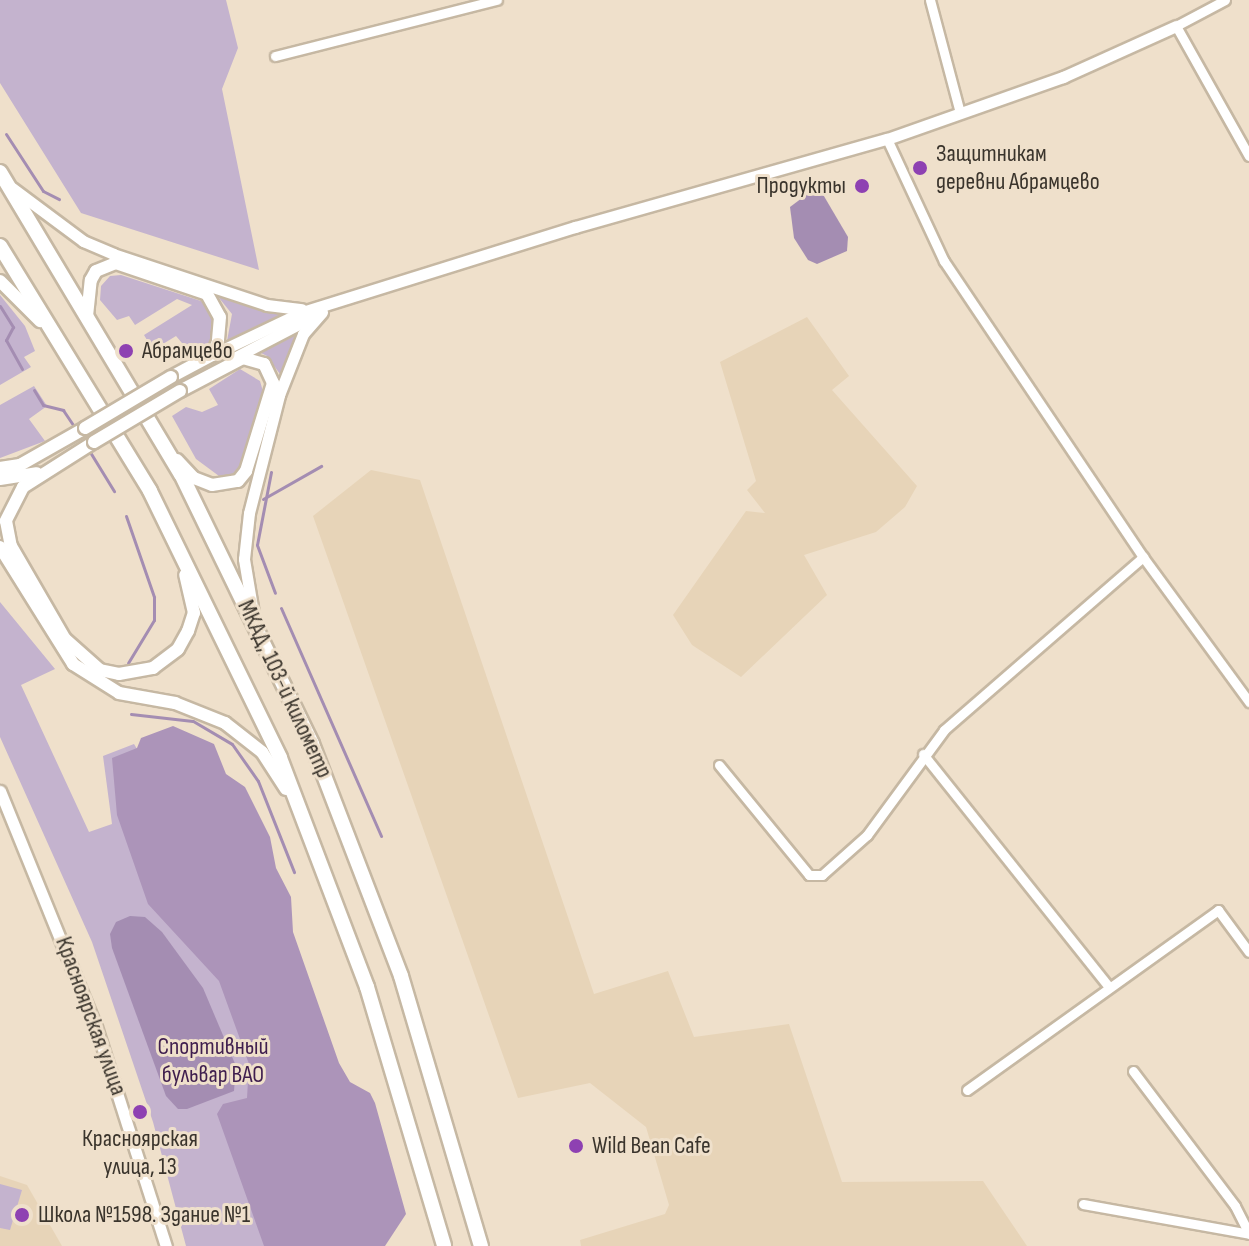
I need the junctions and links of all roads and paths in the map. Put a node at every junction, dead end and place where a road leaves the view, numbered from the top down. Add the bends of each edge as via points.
1 (497, 0) edge
2 (930, 0) edge
3 (1225, 0) edge
4 (1176, 26) junction
5 (275, 56) dead end
6 (960, 113) junction
7 (887, 139) junction
8 (1249, 156) edge
9 (0, 172) edge
10 (8, 186) junction
11 (0, 246) edge
12 (0, 281) edge
13 (320, 310) junction
14 (87, 316) junction
15 (212, 355) junction
16 (220, 368) junction
17 (92, 393) junction
18 (158, 435) junction
19 (0, 468) edge
20 (44, 471) junction
21 (0, 479) edge
22 (150, 491) junction
23 (0, 547) edge
24 (1143, 557) junction
25 (255, 621) junction
26 (1249, 702) edge
27 (923, 754) junction
28 (719, 765) dead end
29 (0, 791) edge
30 (322, 859) junction
31 (1249, 952) edge
32 (1108, 986) junction
33 (1133, 1071) dead end
34 (967, 1090) dead end
35 (1083, 1204) dead end
36 (1249, 1234) edge
37 (166, 1246) edge
38 (444, 1246) edge
39 (481, 1246) edge

1 - 5 street
2 - 6 street
3 - 4 street
4 - 6 street via 1063,77
4 - 8 street
6 - 7 street
7 - 13 street via 575,227
7 - 24 street via 944,261
9 - 10 highway, МКАД, 103-й километр
10 - 13 street via 83,241 113,254 267,305
10 - 14 highway, МКАД, 103-й километр
11 - 17 highway, МКАД, 103-й километр
12 - 17 main road via 35,314
13 - 15 street
13 - 16 street
13 - 25 street via 303,334 279,395 249,513 244,559
14 - 15 main road via 96,271 116,263 128,265 207,294 216,306 221,330
14 - 18 highway, МКАД, 103-й километр
15 - 19 main road, bridge via 20,465
16 - 18 main road via 234,360 254,359 271,372 273,383 246,471 238,481 226,486 194,478
16 - 20 main road, bridge
17 - 22 highway, МКАД, 103-й километр
18 - 25 highway, МКАД, 103-й километр
20 - 21 main road
20 - 22 main road via 23,487 7,511 11,546 82,659 119,674 167,660 178,649 194,613 189,586
22 - 30 highway, МКАД, 103-й километр via 240,671
23 - 30 main road via 57,645 83,673 119,693 206,713 262,752
24 - 26 street
24 - 27 street via 960,714
25 - 39 highway, МКАД, 103-й километр via 355,847 431,1069
27 - 28 street via 867,835 816,878
27 - 32 street
29 - 37 street, Красноярская улица via 96,1027
30 - 38 highway, МКАД, 103-й километр via 407,1110
31 - 32 street via 1218,910
32 - 34 street
33 - 36 street via 1235,1206
35 - 36 street

